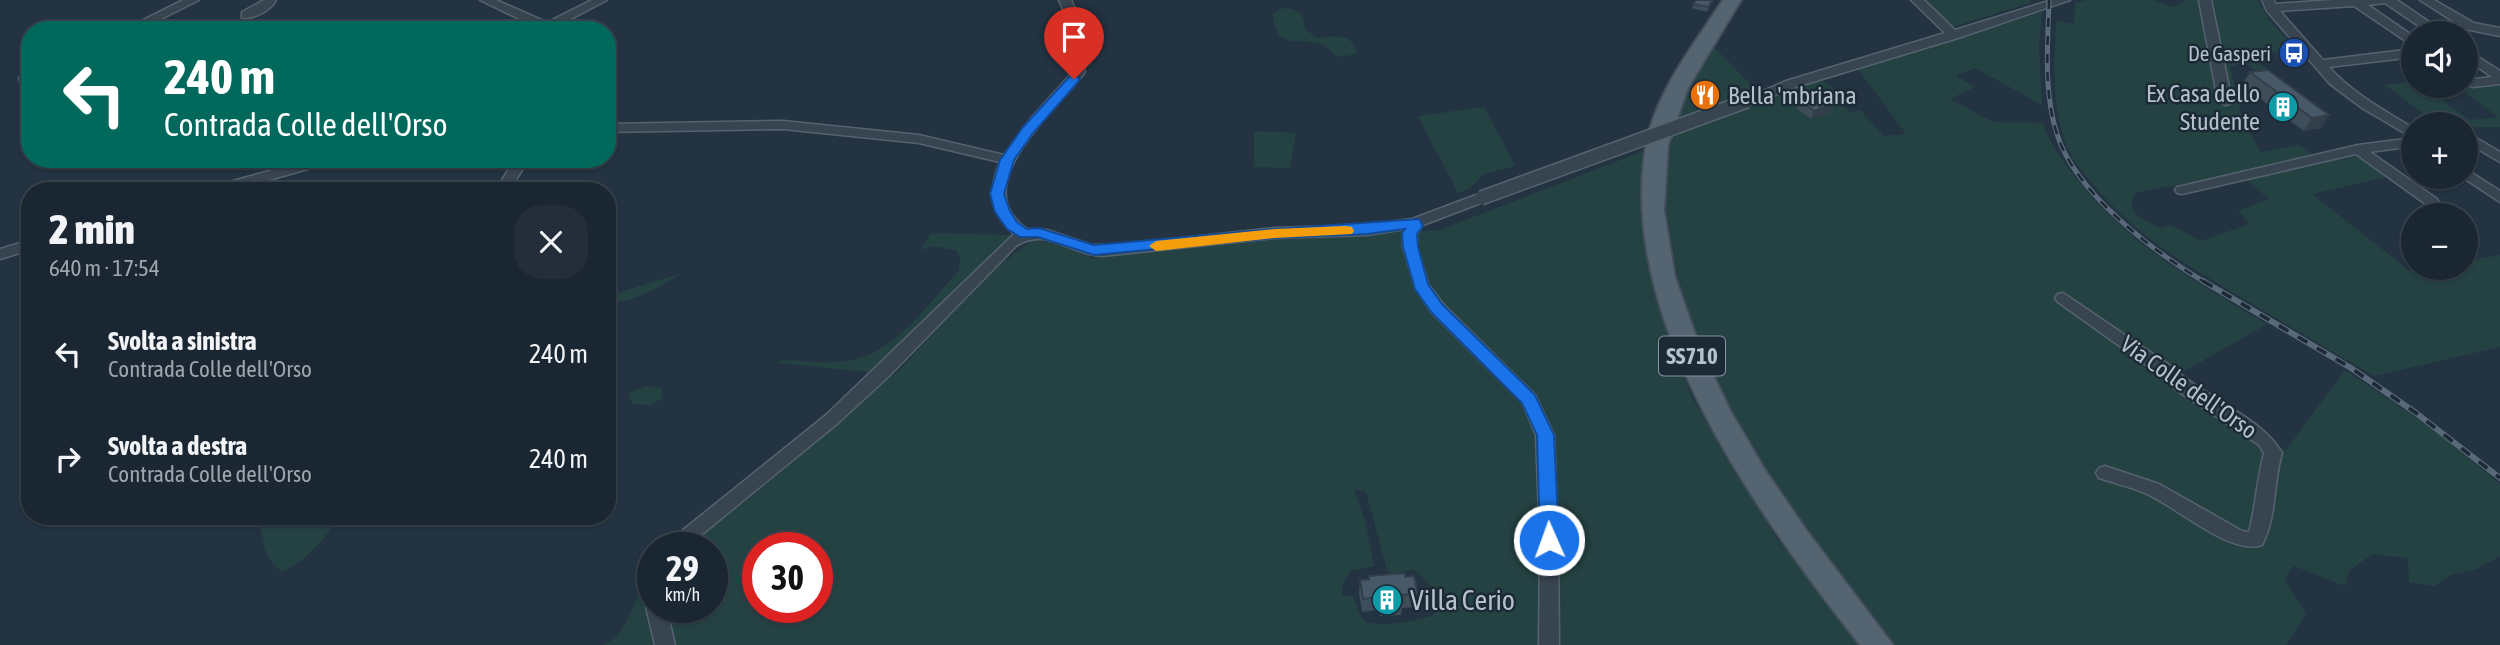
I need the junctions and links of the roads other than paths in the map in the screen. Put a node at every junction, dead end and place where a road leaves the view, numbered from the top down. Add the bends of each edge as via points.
1 (193, 0) edge
2 (271, 0) edge
3 (601, 0) edge
4 (1065, 0) edge
5 (1732, 0) edge
6 (1917, 0) edge
7 (2064, 0) edge
8 (2205, 0) edge
9 (2383, 0) edge
10 (2389, 0) edge
11 (493, 1) edge
12 (2357, 2) junction
13 (2430, 3) edge
14 (2270, 4) edge
15 (2402, 9) junction
16 (246, 15) dead end
17 (148, 21) edge
18 (533, 21) edge
19 (560, 21) edge
20 (2420, 21) edge
21 (2484, 31) junction
22 (2500, 32) edge
23 (2401, 33) edge
24 (1954, 35) junction
25 (2500, 41) edge
26 (2401, 54) edge
27 (2478, 62) edge
28 (2319, 64) junction
29 (2500, 78) edge
30 (2478, 82) edge
31 (2225, 101) dead end
32 (2401, 127) edge
33 (616, 128) edge
34 (2401, 138) edge
35 (2478, 144) edge
36 (2358, 149) junction
37 (2500, 158) edge
38 (1007, 160) junction
39 (296, 168) edge
40 (245, 182) edge
41 (2478, 182) edge
42 (2182, 190) dead end
43 (2500, 198) edge
44 (2432, 202) dead end
45 (1414, 223) junction
46 (1025, 234) junction
47 (21, 248) edge
48 (0, 254) edge
49 (2063, 298) dead end
50 (2105, 473) dead end
51 (693, 532) edge
52 (660, 623) edge
53 (666, 645) edge
54 (1549, 645) edge
55 (1878, 645) edge

1 - 17 street
2 - 16 street
3 - 19 street
4 - 38 street via 1072,16 1071,39 1079,72
5 - 55 main road, SS710 via 1672,101 1658,143 1655,206 1666,286 1704,385 1750,470
6 - 24 street
7 - 24 street
8 - 31 street
9 - 12 street
10 - 15 street
11 - 18 street
12 - 14 street
12 - 23 street
13 - 15 street
13 - 21 street via 2462,25
14 - 28 street
15 - 20 street
21 - 22 street
21 - 25 street
24 - 45 street, bridge via 1791,84
26 - 28 street
27 - 29 street
28 - 32 street
29 - 30 street
33 - 38 street via 783,125 919,139
34 - 36 street
35 - 37 street
36 - 42 street
36 - 44 street
38 - 46 street via 997,194 1002,212
39 - 40 street
41 - 43 street
45 - 46 street via 1119,250 1094,250 1039,232
45 - 54 street via 1410,247 1421,285 1437,308 1529,399 1545,435
46 - 51 street via 832,419
47 - 48 street
49 - 50 street, Via Colle dell'Orso via 2182,386 2265,440 2273,453 2256,540 2239,538 2153,489
52 - 53 street

